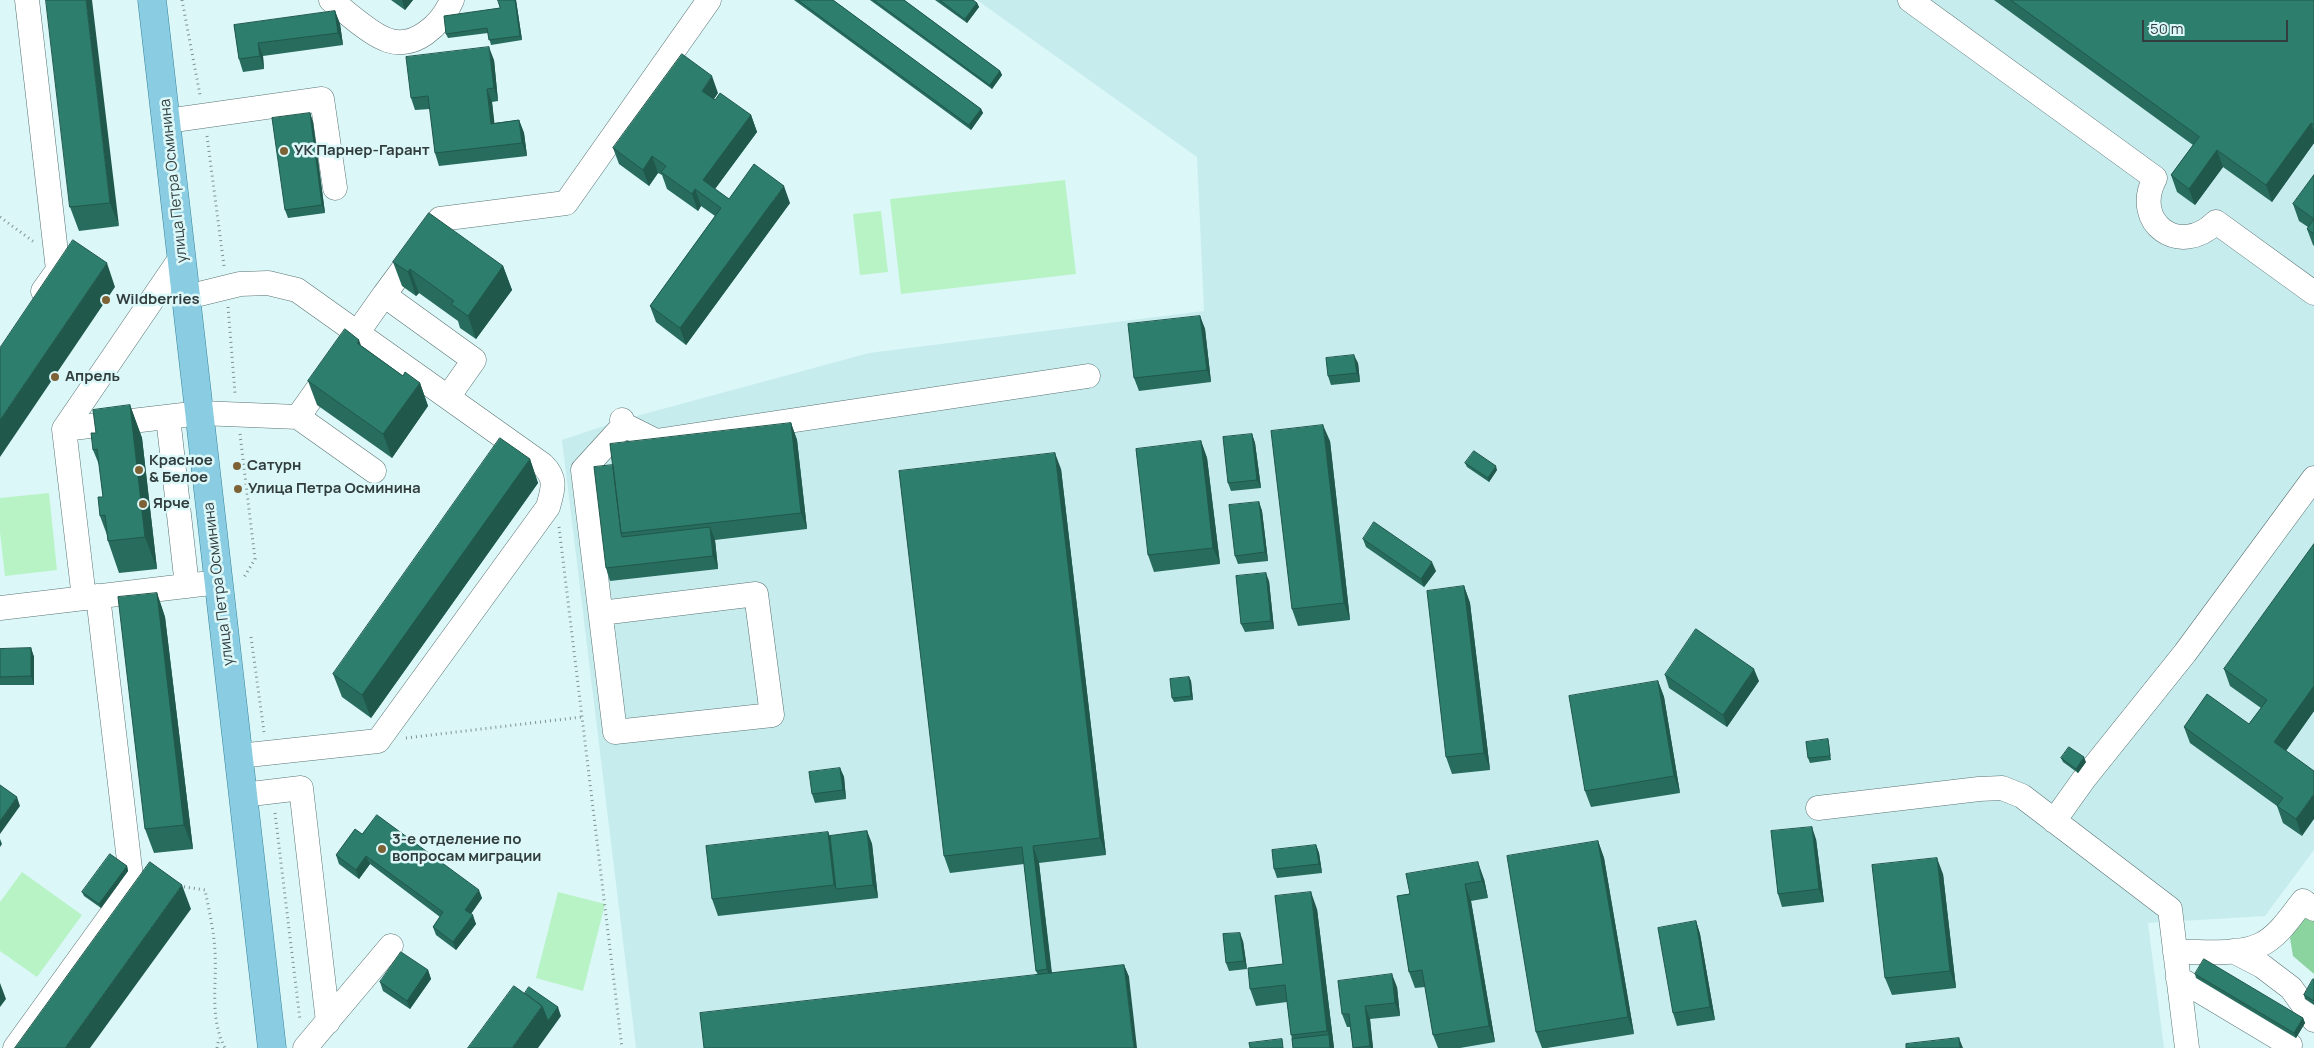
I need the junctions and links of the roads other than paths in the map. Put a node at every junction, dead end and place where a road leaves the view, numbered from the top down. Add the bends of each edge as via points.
1 (26, 0) edge
2 (152, 0) edge
3 (331, 0) edge
4 (452, 0) edge
5 (709, 0) edge
6 (1910, 0) edge
7 (167, 120) junction
8 (335, 188) dead end
9 (182, 256) junction
10 (2314, 293) edge
11 (384, 295) junction
12 (187, 297) junction
13 (29, 311) edge
14 (357, 333) junction
15 (1088, 376) dead end
16 (448, 397) junction
17 (200, 413) junction
18 (168, 417) junction
19 (298, 417) junction
20 (64, 429) junction
21 (374, 471) dead end
22 (2314, 478) edge
23 (231, 580) junction
24 (187, 586) junction
25 (91, 597) junction
26 (0, 608) edge
27 (602, 613) junction
28 (239, 756) junction
29 (244, 795) junction
30 (1818, 808) dead end
31 (2054, 821) junction
32 (2314, 909) edge
33 (390, 946) dead end
34 (2233, 951) junction
35 (2175, 952) junction
36 (2178, 978) junction
37 (2314, 1020) edge
38 (328, 1022) junction
39 (2290, 1045) dead end
40 (14, 1048) edge
41 (272, 1048) edge
42 (305, 1048) edge
43 (2187, 1048) edge

1 - 13 street via 58,270
2 - 7 main road, улица Петра Осминина
3 - 4 street via 385,40 403,42 426,35 448,11
5 - 11 street via 566,203 440,219
6 - 10 street via 2155,178 2149,192 2149,209 2152,219 2168,234 2194,237 2209,230 2216,222
7 - 8 street via 322,99
7 - 9 main road, улица Петра Осминина
9 - 12 main road, улица Петра Осминина
9 - 20 street
11 - 14 street
11 - 16 street via 474,360
12 - 14 street via 227,287 268,283 297,290
12 - 17 main road, улица Петра Осминина
14 - 16 street
14 - 19 street
15 - 27 street via 656,441 623,423 583,470
16 - 28 street via 551,473 554,486 548,507 378,741
17 - 18 street
17 - 19 street
17 - 23 main road, улица Петра Осминина
18 - 20 street
18 - 24 street
19 - 21 street
20 - 25 street
22 - 31 street
23 - 24 street
23 - 28 main road, улица Петра Осминина
24 - 25 street
25 - 26 street
25 - 40 street via 132,886
27 - 27 street via 615,732 772,715 756,594
28 - 29 main road, улица Петра Осминина
29 - 38 street via 301,788
29 - 41 main road, улица Петра Осминина
30 - 31 street via 2002,788 2022,796
31 - 35 street via 2170,909
32 - 34 street via 2303,901 2281,929 2260,945
33 - 38 street
34 - 35 street
34 - 37 street via 2262,966 2291,988
35 - 36 street
36 - 39 street
36 - 43 street
38 - 42 street

